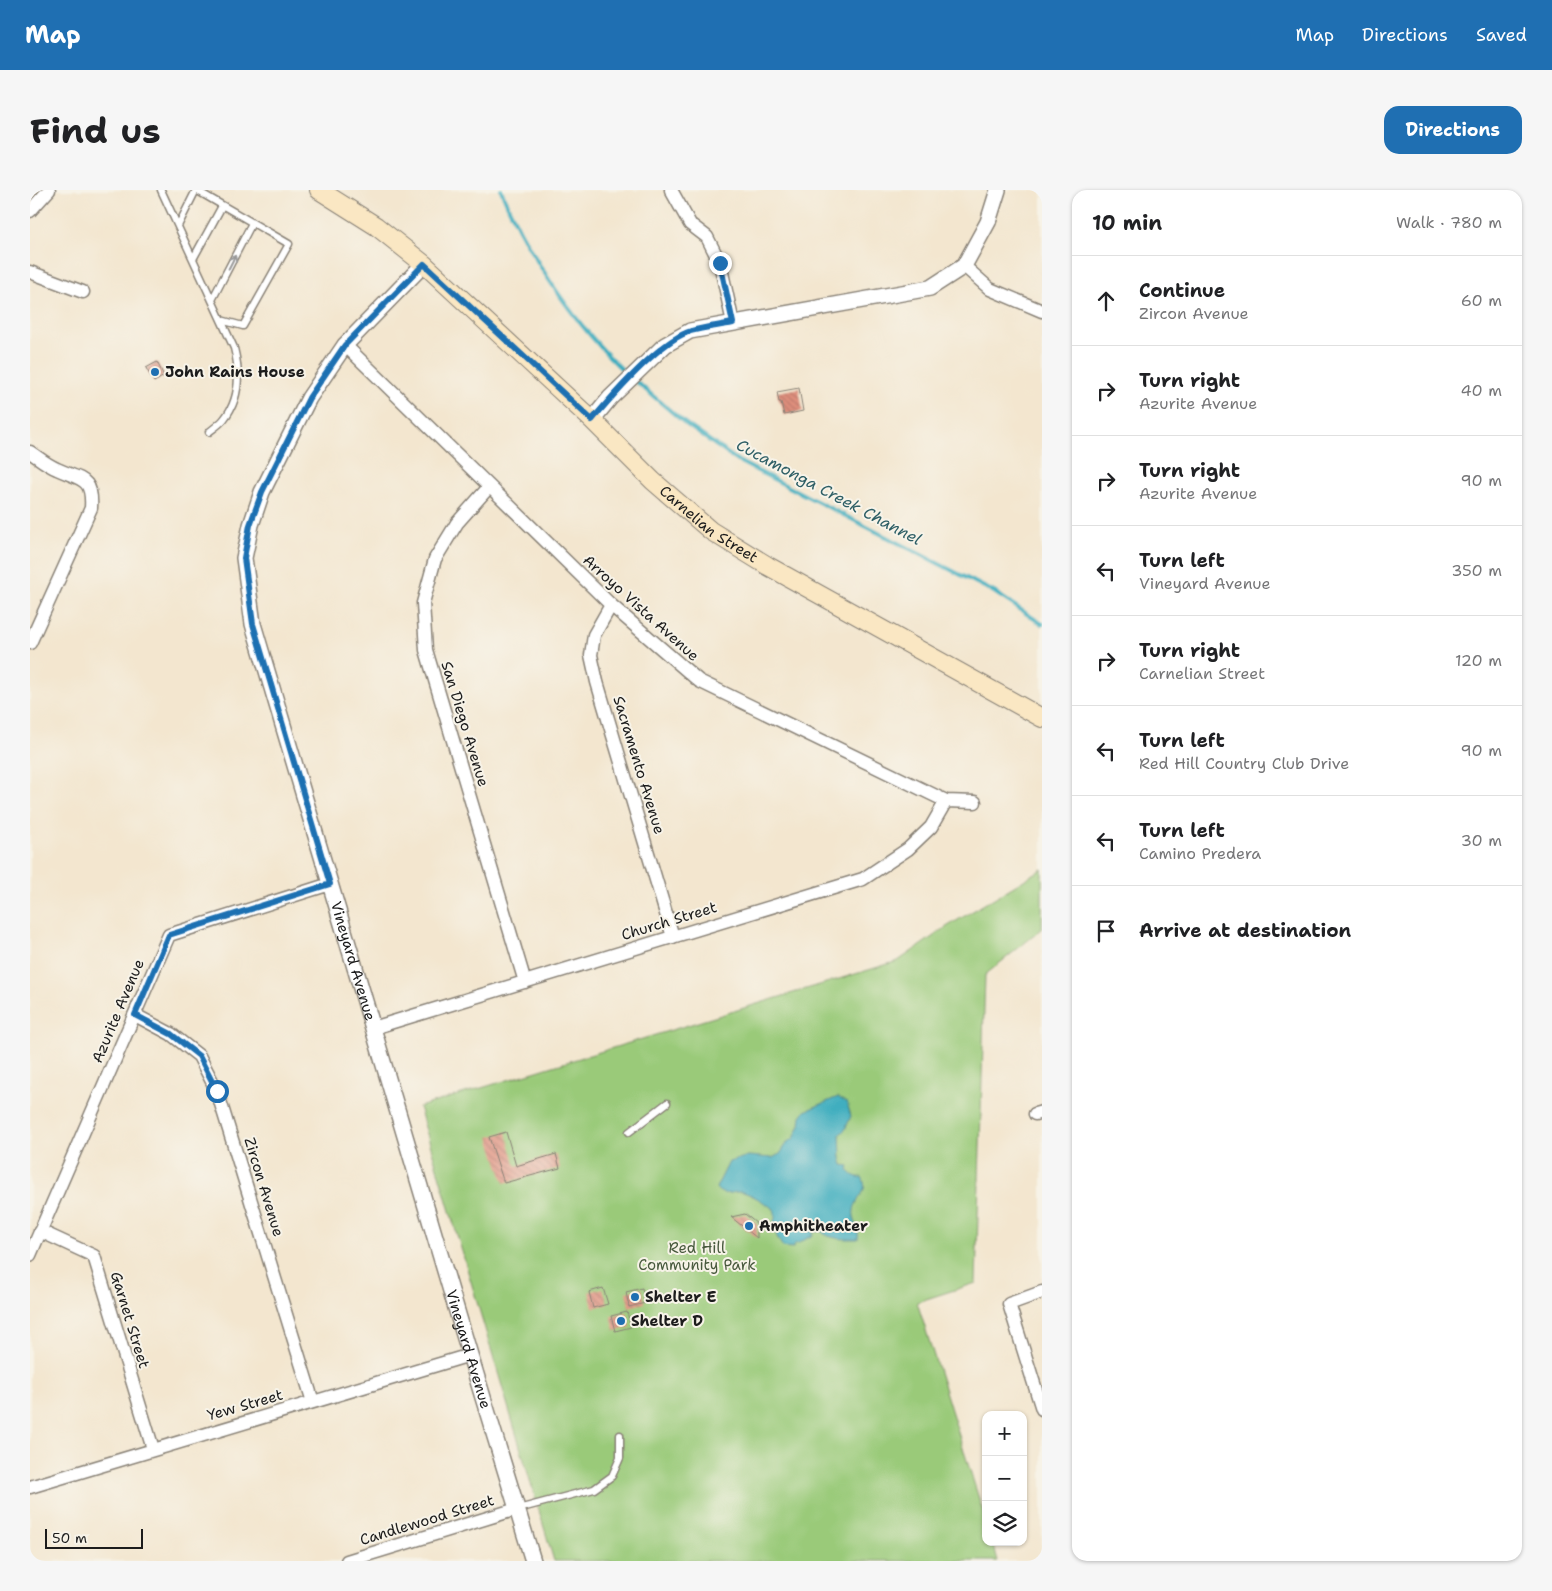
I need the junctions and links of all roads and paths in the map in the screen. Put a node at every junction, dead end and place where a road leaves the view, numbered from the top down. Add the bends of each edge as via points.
1 (49, 190) edge
2 (161, 190) edge
3 (319, 190) edge
4 (671, 190) edge
5 (998, 190) edge
6 (222, 206) junction
7 (30, 211) edge
8 (252, 223) junction
9 (178, 226) junction
10 (193, 259) junction
11 (424, 264) junction
12 (964, 266) junction
13 (30, 272) edge
14 (83, 292) dead end
15 (212, 300) junction
16 (1042, 311) edge
17 (221, 320) junction
18 (733, 323) junction
19 (345, 345) junction
20 (592, 420) junction
21 (209, 432) dead end
22 (30, 452) edge
23 (489, 488) junction
24 (611, 605) junction
25 (30, 643) edge
26 (1042, 718) edge
27 (946, 802) junction
28 (975, 802) dead end
29 (330, 884) junction
30 (673, 937) junction
31 (525, 982) junction
32 (135, 1015) junction
33 (373, 1028) junction
34 (668, 1103) dead end
35 (629, 1132) dead end
36 (40, 1231) junction
37 (30, 1255) edge
38 (1042, 1292) edge
39 (470, 1355) junction
40 (313, 1402) junction
41 (1042, 1409) edge
42 (620, 1435) dead end
43 (152, 1449) junction
44 (30, 1487) edge
45 (517, 1509) junction
46 (347, 1561) edge
47 (533, 1561) edge

1 - 7 street
2 - 9 lane
3 - 11 main road via 376,226
4 - 18 street via 690,224 708,237 720,263
5 - 12 street via 988,222
6 - 8 lane
6 - 9 lane via 196,190
6 - 10 lane
15 -> 8 lane
8 - 17 lane via 288,244 243,326
9 - 10 lane
10 - 15 lane
11 - 19 street, Vineyard Avenue
11 - 20 main road, Carnelian Street
12 - 16 street via 990,289
12 - 18 street via 930,288
13 - 14 street
15 - 17 lane
17 - 21 lane via 238,365 237,394 224,419
18 - 20 street via 690,331 665,345
19 - 23 street, Arroyo Vista Avenue
19 - 29 street, Vineyard Avenue via 309,398 262,492 250,525 244,558 253,624
20 - 26 main road, Carnelian Street via 653,481 711,531
22 - 25 street via 54,468 85,481 92,494 92,508
23 - 24 street, Arroyo Vista Avenue
23 - 31 street, San Diego Avenue via 456,523 435,559 423,603 426,650
24 - 27 street, Arroyo Vista Avenue via 699,681
24 - 30 street, Sacramento Avenue via 594,635 591,655
27 - 28 street, Arroyo Vista Avenue
27 - 30 street, Church Street via 931,826 908,849 864,879
29 - 32 street, Azurite Avenue via 169,935
29 - 33 street, Vineyard Avenue
30 - 31 street, Church Street
31 - 33 street, Church Street
32 - 36 street, Azurite Avenue
32 - 40 street, Zircon Avenue via 171,1034 199,1056 217,1091
33 - 39 street, Vineyard Avenue
34 - 35 lane
36 - 37 street, Azurite Avenue
36 - 43 street, Garnet Street via 94,1256
38 - 41 street via 1009,1304
39 - 40 street, Yew Street
39 - 45 street, Vineyard Avenue
40 - 43 street, Yew Street
42 - 45 lane via 620,1458 612,1476 594,1489
43 - 44 street, Yew Street
45 - 46 street, Candlewood Street
45 - 47 street, Vineyard Avenue

